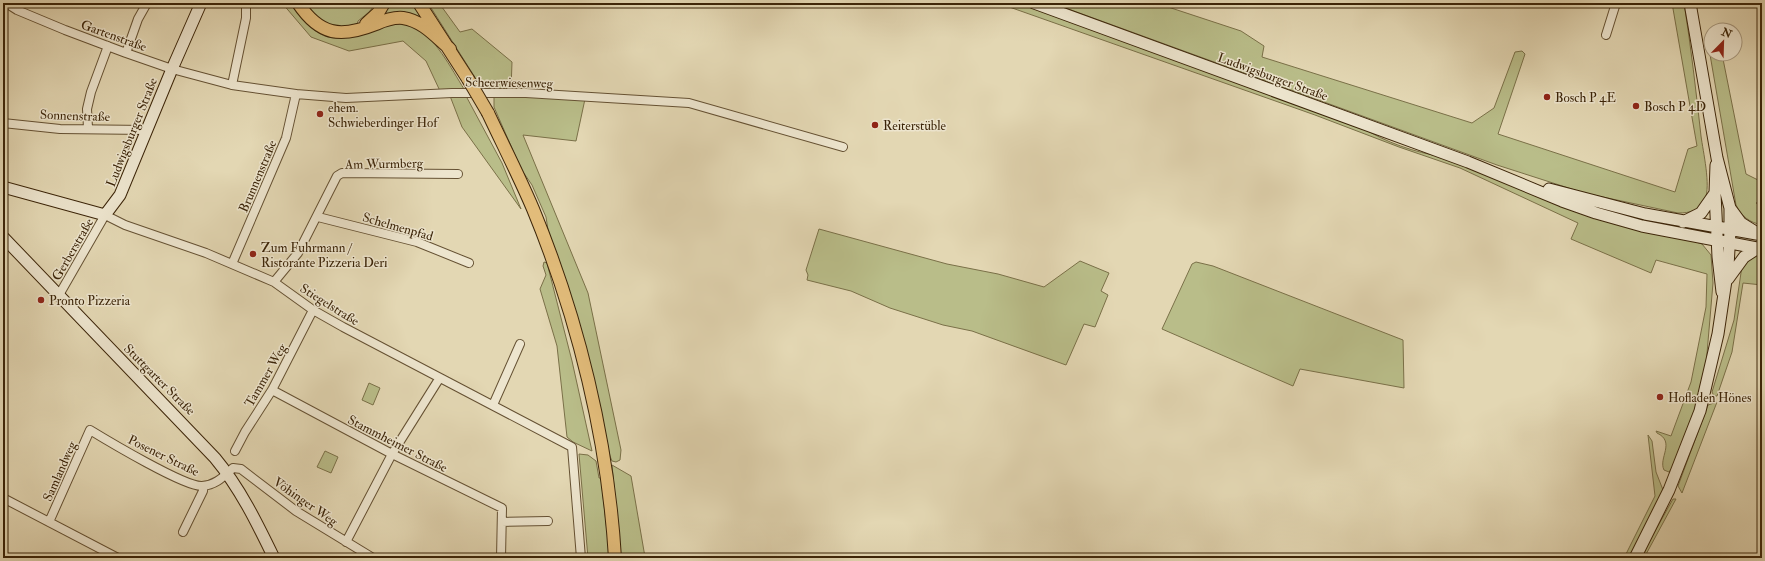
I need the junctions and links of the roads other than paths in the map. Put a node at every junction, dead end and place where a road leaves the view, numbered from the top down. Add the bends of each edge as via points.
1 (6, 3) edge
2 (147, 3) edge
3 (201, 3) edge
4 (298, 3) edge
5 (384, 3) edge
6 (419, 3) edge
7 (1034, 3) edge
8 (1616, 3) edge
9 (1690, 3) edge
10 (246, 4) edge
11 (359, 30) junction
12 (1606, 35) dead end
13 (108, 46) junction
14 (450, 50) junction
15 (126, 53) junction
16 (172, 69) junction
17 (232, 85) junction
18 (296, 94) junction
19 (3, 123) edge
20 (88, 128) junction
21 (147, 130) junction
22 (843, 148) dead end
23 (1717, 158) junction
24 (458, 174) dead end
25 (1502, 175) junction
26 (3, 187) edge
27 (1715, 193) junction
28 (1730, 208) junction
29 (105, 215) junction
30 (318, 217) junction
31 (1683, 222) junction
32 (1716, 228) junction
33 (1730, 230) junction
34 (1761, 235) edge
35 (3, 237) edge
36 (1717, 241) junction
37 (1730, 244) junction
38 (1760, 248) edge
39 (469, 263) dead end
40 (232, 264) junction
41 (1726, 281) junction
42 (274, 282) junction
43 (1723, 294) junction
44 (59, 295) junction
45 (312, 310) junction
46 (520, 344) dead end
47 (439, 379) junction
48 (272, 390) junction
49 (494, 405) junction
50 (90, 430) joint
51 (235, 451) dead end
52 (392, 454) junction
53 (228, 473) junction
54 (203, 486) junction
55 (3, 498) edge
56 (548, 521) dead end
57 (49, 522) junction
58 (502, 522) junction
59 (183, 532) dead end
60 (346, 542) junction
61 (118, 558) edge
62 (274, 558) edge
63 (373, 558) edge
64 (501, 558) edge
65 (581, 558) edge
66 (615, 558) edge
67 (1635, 558) edge

1 - 13 street, Gartenstraße via 31,16
2 - 15 street via 138,19
3 - 16 main road, Ludwigsburger Straße
4 - 11 main road via 309,17 324,29 339,33
5 - 11 main road via 378,13
6 - 14 main road
7 - 25 main road, Ludwigsburger Straße
8 - 12 street
9 - 23 main road
10 - 17 street via 246,18
11 - 14 main road via 390,19 411,20 425,27
13 - 15 street, Gartenstraße
13 - 20 street via 86,109
14 - 66 main road, bridge via 488,113 530,202 572,320 602,445
15 - 16 street, Gartenstraße
16 - 17 street, Scheerwiesenweg
16 - 21 main road, Ludwigsburger Straße
17 - 18 street, Scheerwiesenweg
18 - 22 street, Scheerwiesenweg via 346,98 526,92 690,103
18 - 40 street, Brunnenstraße via 286,138
19 - 20 street, Sonnenstraße
20 - 21 street, Sonnenstraße
21 - 29 main road, Ludwigsburger Straße via 120,195
23 - 27 main road
23 - 28 main road
24 - 30 street, Am Wurmberg via 342,172 337,176
25 - 31 main road via 1587,200
25 - 36 main road via 1596,214
26 - 29 main road
27 - 31 main road via 1701,213
27 - 32 main road
28 - 33 main road
28 - 34 main road via 1741,222
29 - 40 street, Stiegelstraße via 125,225
29 - 44 street, Gerberstraße
30 - 39 street, Schelmenpfad via 417,242
30 - 42 street, Am Wurmberg via 298,253
31 - 32 main road
32 - 33 main road
32 - 36 main road
33 - 34 main road
33 - 37 main road
35 - 44 main road, Stuttgarter Straße
36 - 37 main road
36 - 43 main road
37 - 38 main road
37 - 41 main road
38 - 41 main road via 1744,258
40 - 42 street, Stiegelstraße
41 - 43 main road
42 - 45 street, Stiegelstraße
43 - 67 main road via 1716,340 1700,411 1669,490
44 - 53 main road, Stuttgarter Straße via 199,439
45 - 47 street, Stiegelstraße
45 - 48 street, Tammer Weg
46 - 49 street
47 - 49 street, Stiegelstraße
47 - 52 street
48 - 51 street, Tammer Weg via 244,432
48 - 52 street, Stammheimer Straße
49 - 65 street, Stiegelstraße via 572,447
50 - 54 street, Posener Straße via 133,456 196,486
50 - 57 street, Samlandweg
52 - 58 street, Stammheimer Straße via 502,508
52 - 60 street
53 - 54 street, Posener Straße via 219,481
53 - 60 street, Vöhinger Weg via 232,468 250,474 296,511
53 - 62 main road, Stuttgarter Straße
54 - 59 street
55 - 57 street
56 - 58 street
57 - 61 street
58 - 64 street, Stammheimer Straße
60 - 63 street, Vöhinger Weg

